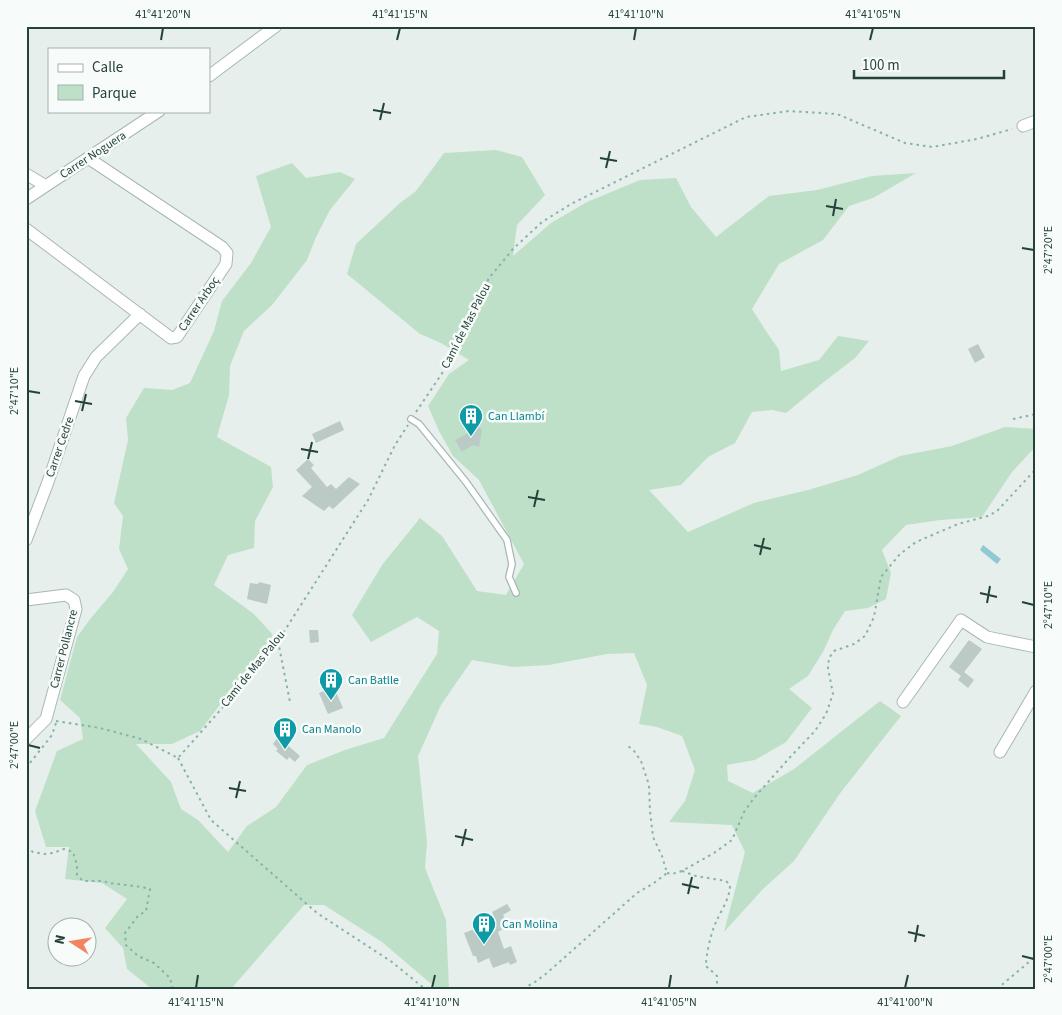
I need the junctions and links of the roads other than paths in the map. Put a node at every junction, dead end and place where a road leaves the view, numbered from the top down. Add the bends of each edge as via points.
1 (276, 26) edge
2 (210, 75) edge
3 (157, 112) edge
4 (1036, 121) edge
5 (1023, 126) road end
6 (88, 158) junction
7 (26, 174) edge
8 (46, 186) junction
9 (26, 200) edge
10 (26, 229) edge
11 (140, 314) junction
12 (411, 419) road end
13 (26, 540) edge
14 (516, 593) dead end
15 (26, 600) edge
16 (1036, 647) edge
17 (1036, 691) edge
18 (903, 702) dead end
19 (26, 739) edge
20 (1000, 752) dead end

1 - 2 street
3 - 6 street, Carrer Noguera
4 - 5 street
6 - 8 street, Carrer Noguera
6 - 11 street, Carrer Arboç via 227,253 226,264 177,337 171,338
7 - 8 street
8 - 9 street, Carrer Noguera
10 - 11 street, Carrer Arboç
11 - 13 street, Carrer Cedre via 96,358 84,376
12 - 14 lane via 466,482 508,540 512,564 509,577
15 - 19 street, Carrer Pollancre via 66,594 74,600 76,609 51,720
16 - 18 street via 986,637 961,620
17 - 20 street

